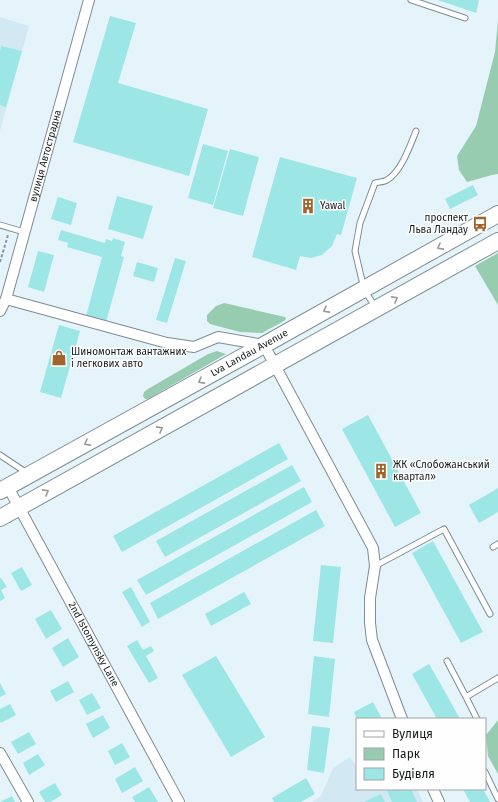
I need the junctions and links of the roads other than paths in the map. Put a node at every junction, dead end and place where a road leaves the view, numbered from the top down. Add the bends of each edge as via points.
1 (89, 0) edge
2 (411, 0) edge
3 (465, 18) dead end
4 (416, 131) dead end
5 (498, 214) edge
6 (0, 225) edge
7 (24, 232) junction
8 (498, 241) edge
9 (364, 289) junction
10 (6, 299) junction
11 (376, 310) junction
12 (0, 311) edge
13 (264, 345) junction
14 (276, 366) junction
15 (0, 455) edge
16 (30, 475) junction
17 (4, 489) edge
18 (19, 508) junction
19 (0, 518) edge
20 (498, 544) edge
21 (493, 547) dead end
22 (375, 566) junction
23 (490, 614) dead end
24 (447, 661) dead end
25 (498, 678) edge
26 (466, 697) junction
27 (402, 718) edge
28 (476, 718) edge
29 (0, 754) edge
30 (486, 774) edge
31 (433, 790) edge
32 (498, 799) edge
33 (28, 802) edge
34 (179, 802) edge
35 (438, 802) edge

1 - 7 street, вулиця Автострадна
2 - 3 lane
4 - 9 lane via 393,175 386,181 374,183 360,224 355,251
5 -> 9 main road, Lva Landau Avenue
6 - 7 lane
7 - 10 street, вулиця Автострадна
11 -> 8 main road
9 - 11 lane
9 -> 13 main road, Lva Landau Avenue
10 - 12 street, вулиця Автострадна
10 - 13 street via 174,344 194,347 218,337
11 - 14 main road
13 - 14 street
13 -> 16 main road, Lva Landau Avenue
18 -> 14 main road
14 - 22 street via 370,542
15 - 16 lane
16 - 17 main road, Lva Landau Avenue
17 - 18 street, 2nd Istomynsky Lane
18 - 19 main road
18 - 34 street, 2nd Istomynsky Lane
20 - 21 lane
22 - 23 lane via 444,529
22 - 27 street via 370,598 372,640
24 - 26 lane
25 - 26 lane
26 - 28 lane
29 - 33 street
30 - 32 lane
31 - 35 street

